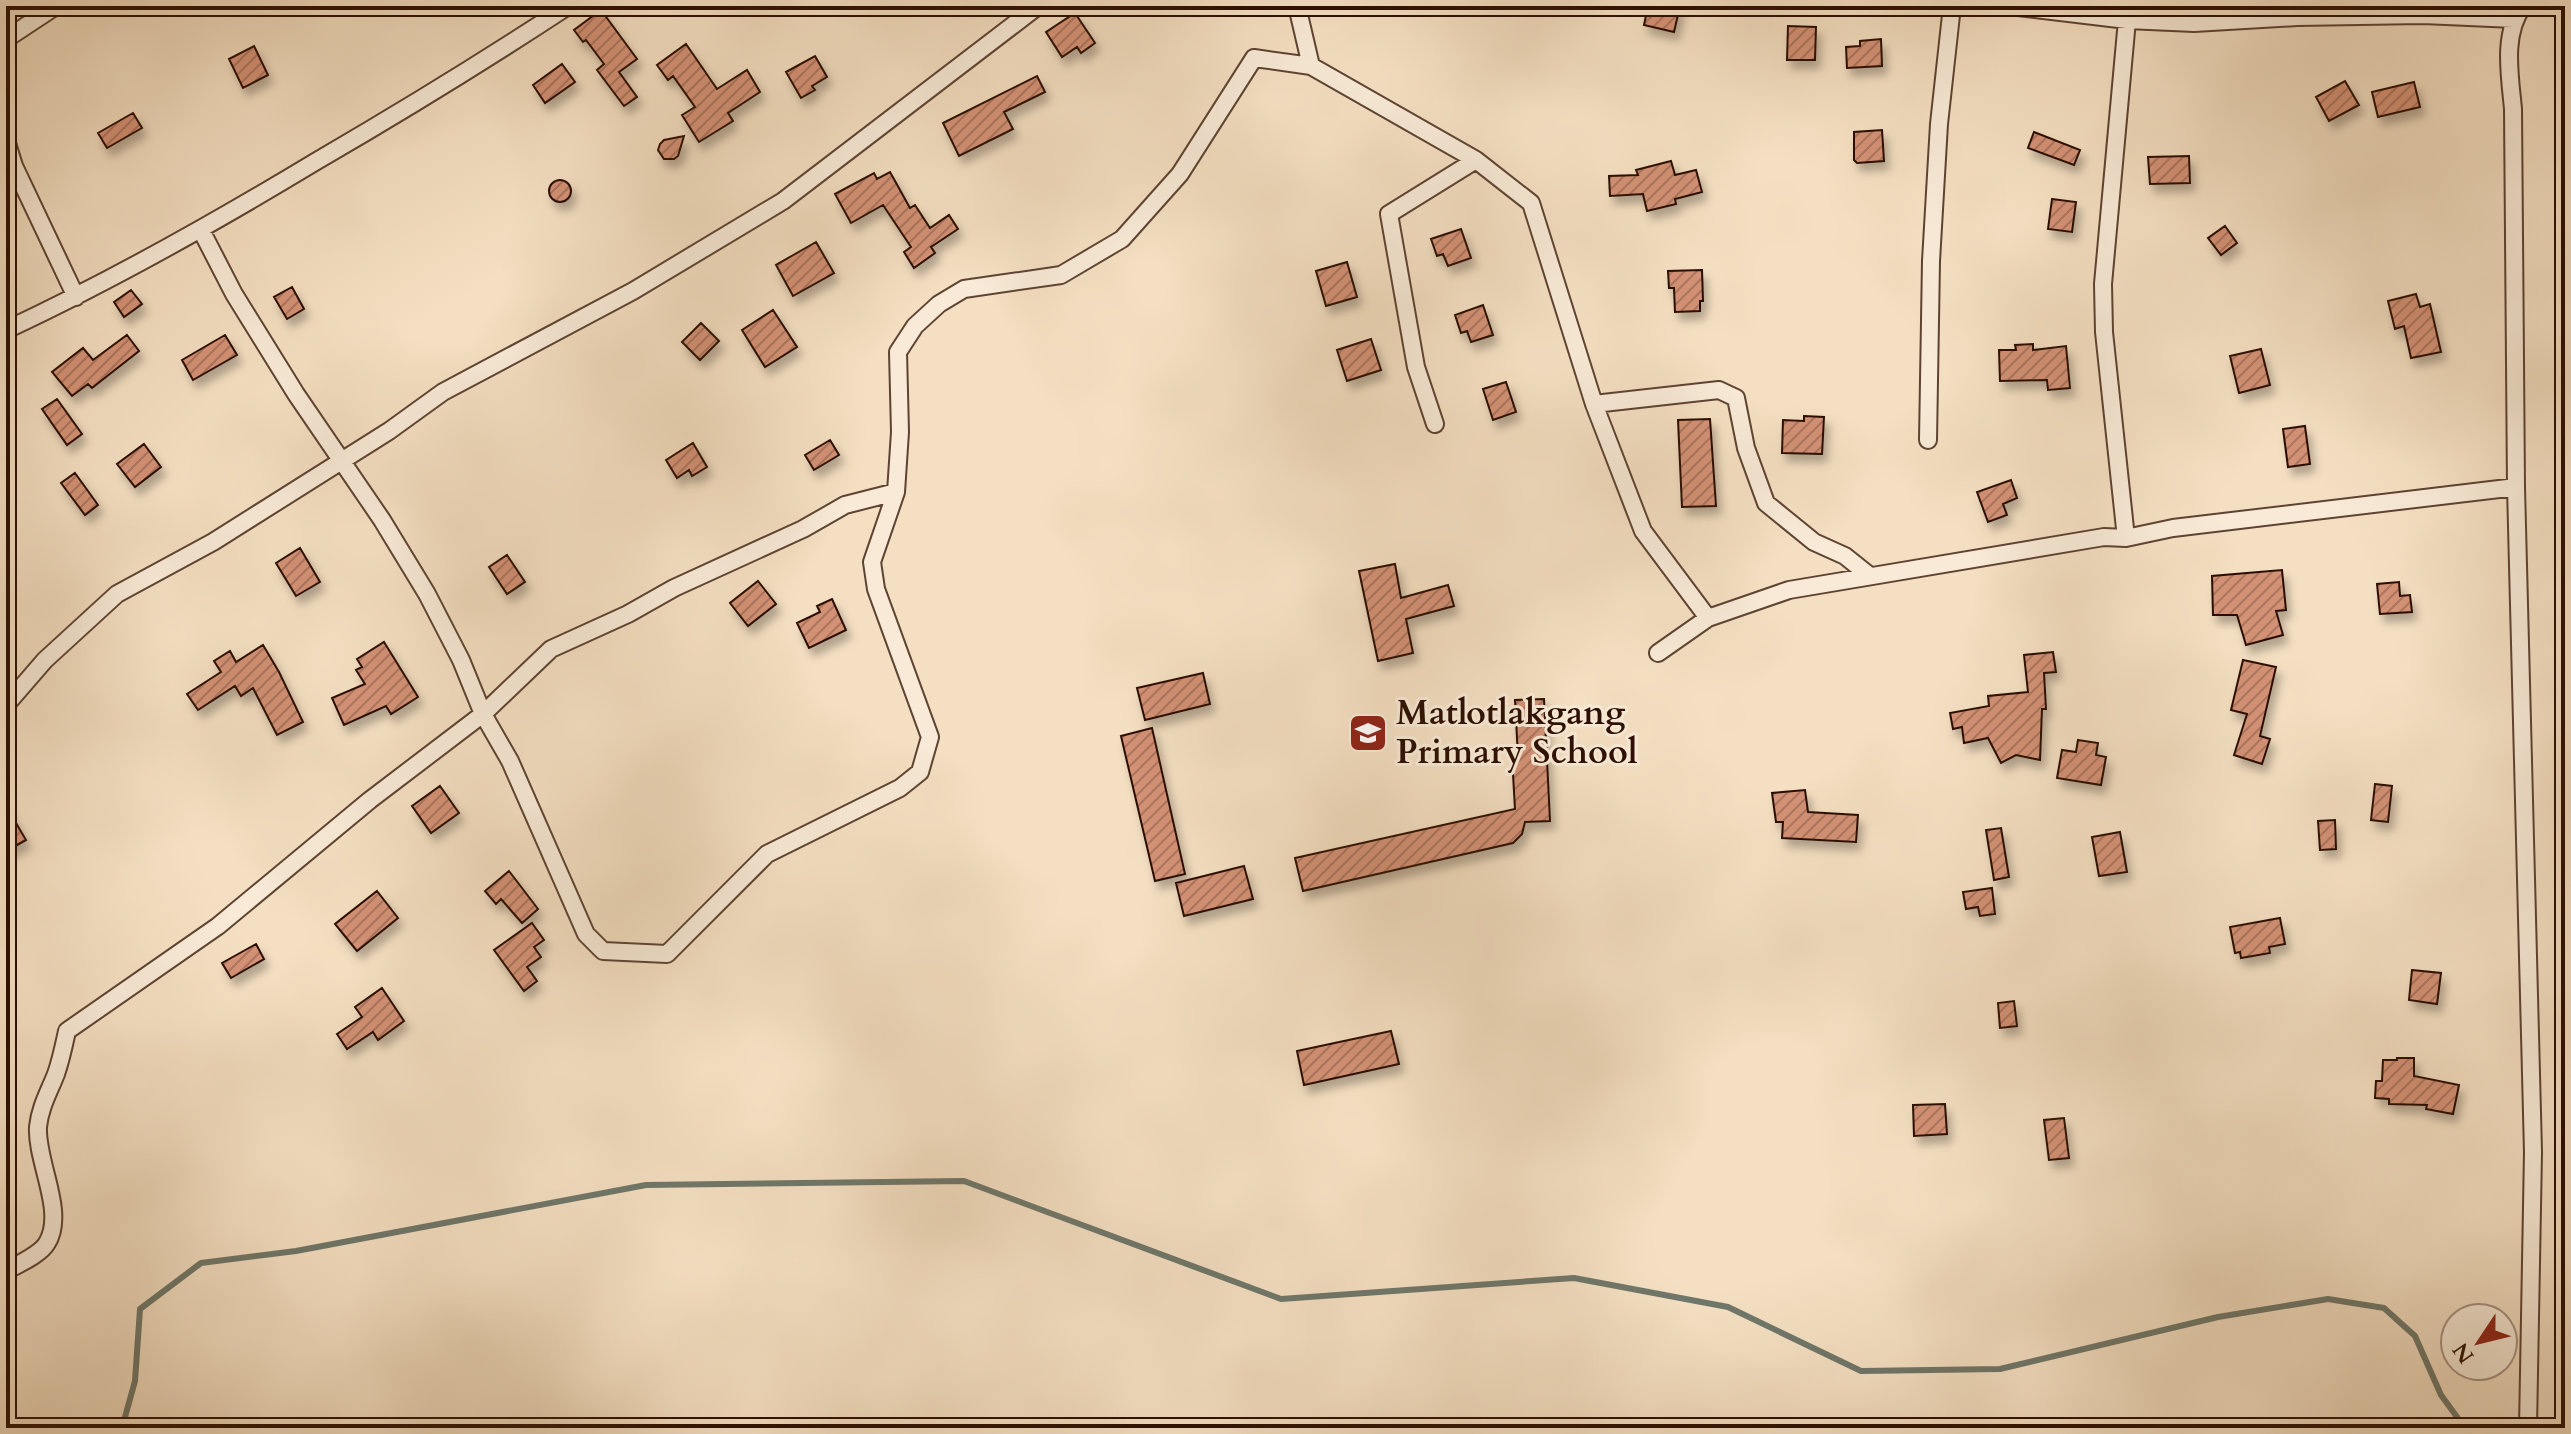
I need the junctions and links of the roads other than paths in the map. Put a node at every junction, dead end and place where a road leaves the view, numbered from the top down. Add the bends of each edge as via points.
1 (56, 6) edge
2 (568, 6) edge
3 (1038, 6) edge
4 (1297, 6) edge
5 (1952, 6) edge
6 (2010, 6) edge
7 (2518, 12) edge
8 (2127, 20) junction
9 (6, 39) edge
10 (1311, 66) junction
11 (6, 140) edge
12 (1476, 160) junction
13 (201, 230) junction
14 (76, 297) junction
15 (6, 330) edge
16 (1594, 404) junction
17 (1435, 424) dead end
18 (1928, 440) dead end
19 (341, 460) junction
20 (2516, 487) junction
21 (896, 492) junction
22 (2126, 538) junction
23 (1870, 576) junction
24 (1708, 618) junction
25 (1658, 653) dead end
26 (6, 705) edge
27 (483, 714) junction
28 (6, 1271) edge
29 (2528, 1428) edge

1 - 9 street
2 - 13 street
3 - 19 street via 783,201 633,291 443,392
4 - 10 street
5 - 18 street via 1936,169
6 - 8 street
7 - 8 street via 2194,23
7 - 20 street via 2509,66
8 - 22 street via 2103,284
10 - 12 street
10 - 21 street via 1254,58 1180,174 1122,239 1061,275 964,289 915,326 898,352
11 - 14 street
12 - 16 street via 1531,203
12 - 17 street via 1389,214 1416,367
13 - 14 street
13 - 19 street via 234,294
14 - 15 street
16 - 23 street via 1719,390 1736,398 1746,448 1766,503 1814,542 1845,556
16 - 24 street via 1643,531
19 - 26 street via 213,542 117,594 45,660
19 - 27 street via 427,594
20 - 22 street
20 - 29 street via 2533,1152
21 - 27 street via 845,505 551,649
21 - 27 street via 872,562 876,589 930,737 920,772 900,788 767,854 667,954 603,951 586,934 510,761
22 - 23 street via 2104,537
23 - 24 street via 1789,590
24 - 25 street
27 - 28 street via 218,926 67,1031 38,1126 52,1229 47,1245

